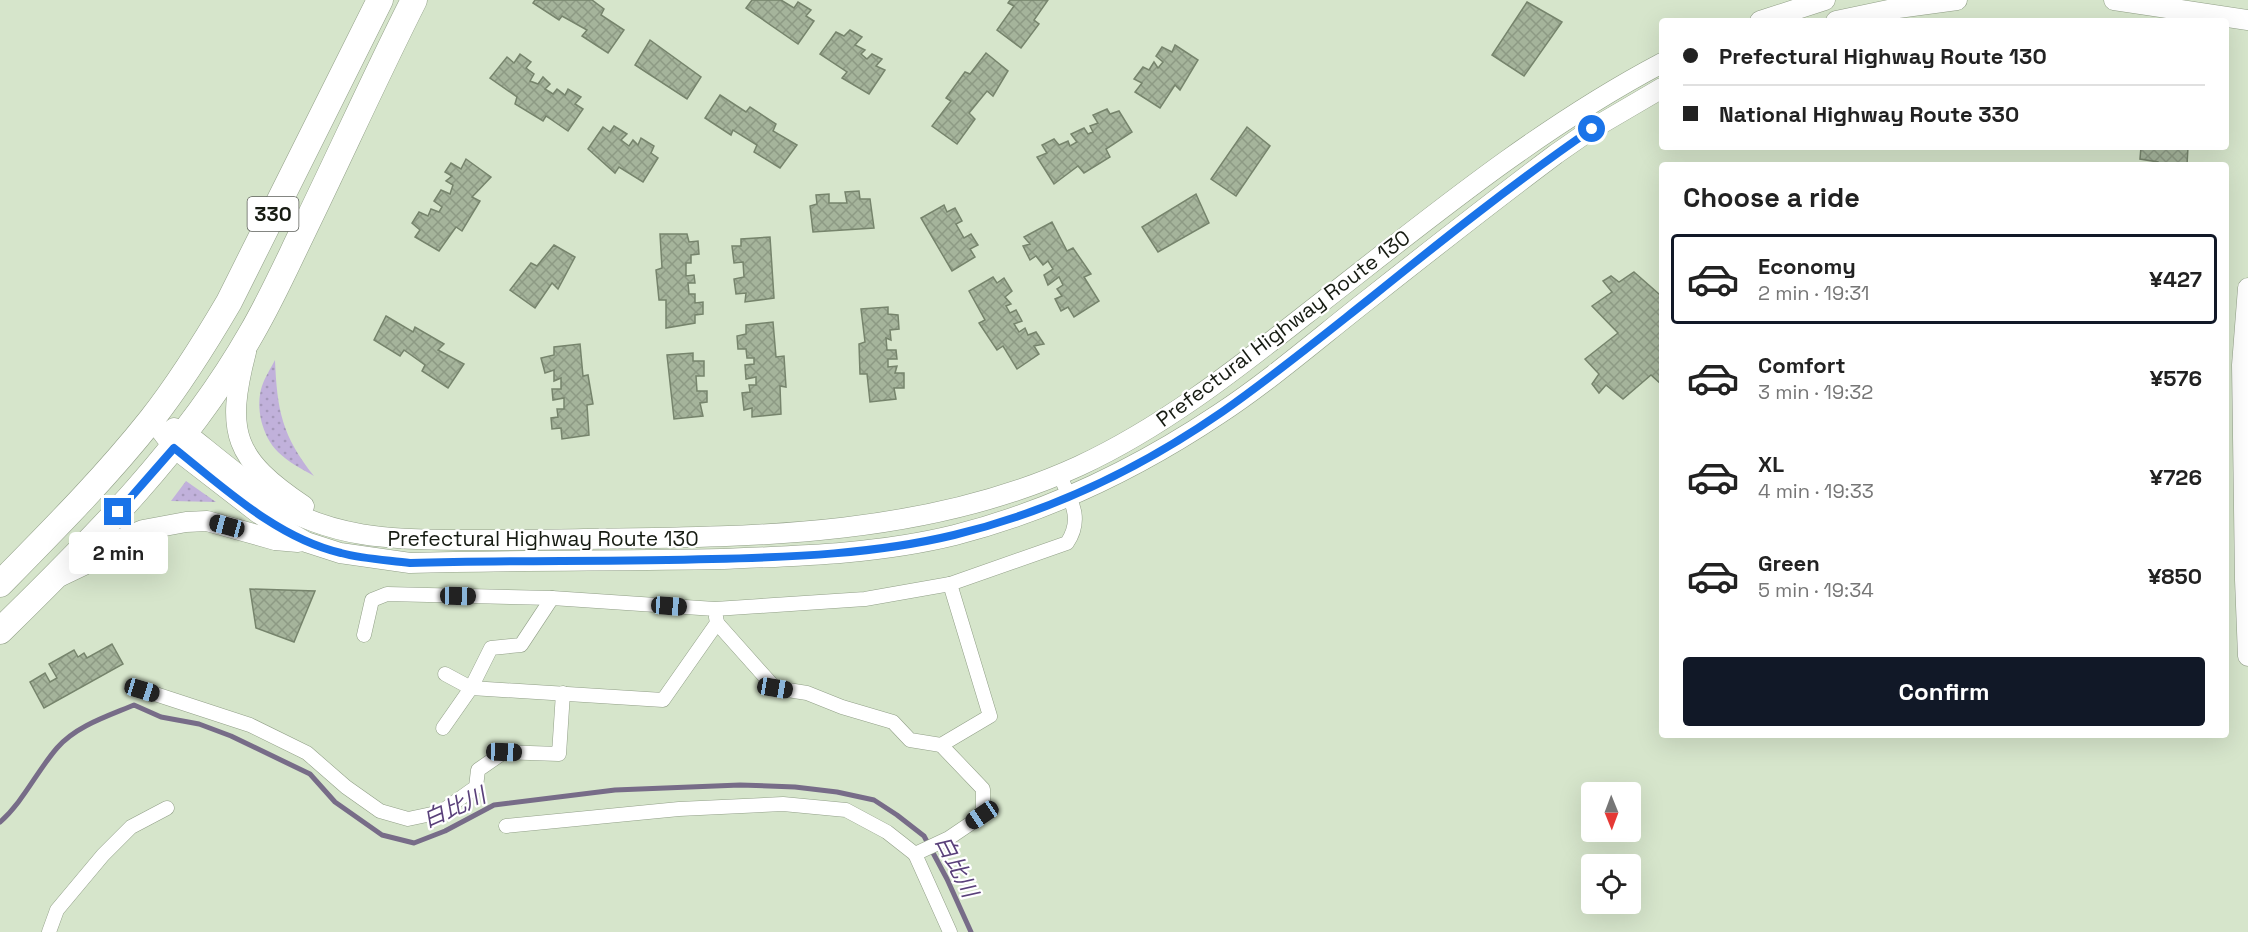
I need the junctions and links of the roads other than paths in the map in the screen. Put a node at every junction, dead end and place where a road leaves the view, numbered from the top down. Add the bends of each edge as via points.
1 (380, 0) edge
2 (414, 0) edge
3 (1825, 0) edge
4 (1957, 0) edge
5 (2114, 0) edge
6 (1769, 18) edge
7 (1850, 18) edge
8 (2248, 20) edge
9 (1659, 65) edge
10 (1659, 90) edge
11 (2248, 288) edge
12 (251, 334) junction
13 (152, 419) junction
14 (180, 440) junction
15 (1059, 474) junction
16 (1069, 497) junction
17 (352, 533) junction
18 (306, 542) junction
19 (52, 580) junction
20 (0, 584) edge
21 (950, 584) junction
22 (552, 598) junction
23 (715, 609) junction
24 (717, 623) junction
25 (0, 631) edge
26 (364, 635) dead end
27 (2248, 656) edge
28 (445, 674) dead end
29 (471, 688) junction
30 (142, 690) dead end
31 (563, 693) junction
32 (443, 728) dead end
33 (941, 746) junction
34 (167, 808) dead end
35 (506, 826) dead end
36 (917, 853) junction
37 (49, 932) edge
38 (950, 932) edge

1 - 13 highway, 330 via 229,302
2 - 12 highway, 330
3 - 6 main road
4 - 7 main road
5 - 8 main road
9 - 15 main road, Prefectural Highway Route 130 via 1544,134 1203,392 1128,440
10 - 16 main road, Prefectural Highway Route 130 via 1556,154 1219,414 1129,468
11 - 27 main road via 2242,365
12 - 14 highway, 330
12 - 17 main road via 236,405 238,434 244,449 254,467 284,492
13 - 14 main road, Prefectural Highway Route 130
13 - 20 highway, 330
14 - 17 main road, Prefectural Highway Route 130 via 270,500 314,521
14 - 18 main road, Prefectural Highway Route 130 via 258,513
14 - 19 highway, 330
15 - 16 street
15 - 17 main road, Prefectural Highway Route 130 via 948,510 865,526 793,534 402,540
16 - 18 main road, Prefectural Highway Route 130 via 1012,519 953,535 871,551 793,556 410,563 340,553
16 - 21 street via 1076,516 1074,532 1067,543
18 - 19 main road via 275,540 207,521 186,522 143,530 118,540 84,565
19 - 25 highway, 330
21 - 23 street via 865,598
21 - 33 street via 990,716
22 - 23 street
22 - 26 street via 387,594 372,600
22 - 29 street via 521,645 490,648
23 - 24 street
24 - 31 street via 663,699
24 - 33 street via 775,688 807,693 893,722 910,740
28 - 29 street
29 - 31 street
29 - 32 street
30 - 31 street via 250,725 288,743 307,753 380,811 408,819 441,812 476,787 478,770 504,752 559,754
33 - 36 street via 983,789 982,815
34 - 37 street via 131,827 103,855 57,910
35 - 36 street via 679,809 783,804 846,810
36 - 38 street

